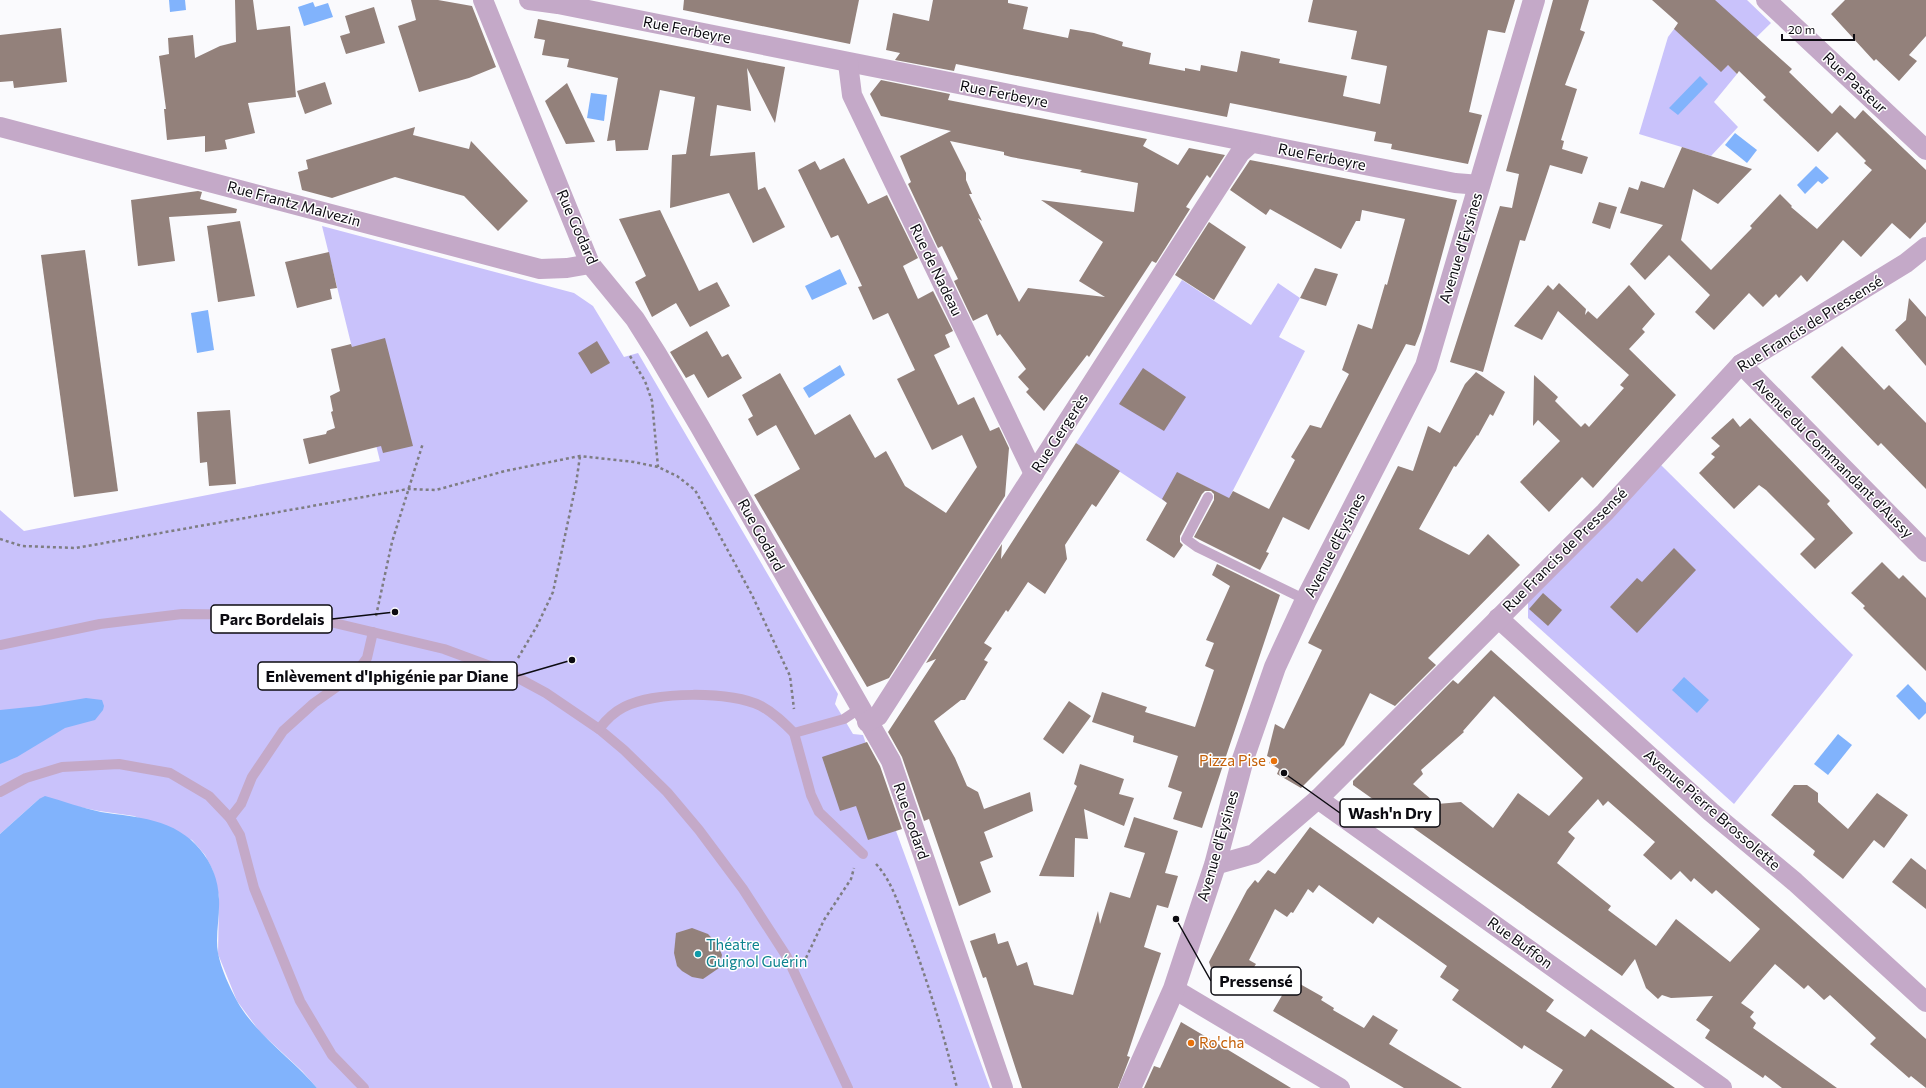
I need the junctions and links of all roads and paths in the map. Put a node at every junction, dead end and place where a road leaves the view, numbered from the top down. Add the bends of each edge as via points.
1 (529, 0) edge
2 (1534, 0) edge
3 (1766, 0) edge
4 (487, 1) edge
5 (848, 63) junction
6 (0, 127) edge
7 (1251, 143) junction
8 (1926, 150) edge
9 (1480, 185) junction
10 (1926, 247) edge
11 (590, 264) junction
12 (635, 319) junction
13 (1741, 364) junction
14 (423, 443) dead end
15 (580, 456) junction
16 (658, 467) junction
17 (1034, 474) junction
18 (408, 489) junction
19 (1208, 497) dead end
20 (0, 538) edge
21 (1926, 552) edge
22 (1306, 600) junction
23 (1498, 618) junction
24 (373, 632) junction
25 (0, 645) edge
26 (509, 673) junction
27 (863, 715) junction
28 (599, 729) junction
29 (794, 733) junction
30 (0, 792) edge
31 (1318, 799) junction
32 (230, 818) junction
33 (863, 854) junction
34 (1215, 865) junction
35 (798, 979) junction
36 (1174, 989) junction
37 (1926, 1002) edge
38 (364, 1088) edge
39 (848, 1088) edge
40 (956, 1088) edge
41 (1003, 1088) edge
42 (1130, 1088) edge
43 (1340, 1088) edge
44 (1722, 1088) edge

1 - 5 street, Rue Ferbeyre
2 - 9 street, Avenue d'Eysines
3 - 8 street, Rue Pasteur
4 - 11 street, Rue Godard
5 - 7 street, Rue Ferbeyre
5 - 17 street, Rue de Nadeau via 852,95
6 - 11 street, Rue Frantz Malvezin via 540,269
7 - 9 street, Rue Ferbeyre via 1455,183
7 - 17 street, Rue Gergerès via 1240,153
9 - 22 street, Avenue d'Eysines via 1426,366
10 - 13 street, Rue Francis de Pressensé via 1906,263
11 - 12 street, Rue Godard
12 - 16 path via 628,346 630,356 645,381 652,401
12 - 27 street, Rue Godard via 700,426
13 - 21 street, Avenue du Commandant d'Aussy
13 - 23 street, Rue Francis de Pressensé via 1605,512
14 - 18 path
15 - 16 path
15 - 18 path via 505,471 436,490
15 - 26 path via 553,592 537,626
16 - 29 path via 696,490 752,594 790,676 794,699
17 - 27 street, Rue Gergerès via 878,716
18 - 20 path via 76,548 22,546
18 - 24 path via 392,542
19 - 22 lane via 1186,539 1196,547
22 - 34 street, Avenue d'Eysines via 1275,668 1245,752
23 - 31 street, Rue Francis de Pressensé
23 - 37 street, Avenue Pierre Brossolette
24 - 25 lane via 326,621 278,614 182,614 100,624
24 - 26 lane via 444,649
24 - 32 lane via 367,658 355,674 314,703 283,731 252,777 241,804
26 - 28 lane via 546,693
27 - 29 lane
27 - 41 street, Rue Godard via 891,761
28 - 29 lane via 610,716 624,706 676,694 734,699 761,706 779,718
28 - 35 lane via 667,792 699,830 743,889 787,957
29 - 33 lane via 811,794 819,812
30 - 32 lane via 26,778 62,767 119,764 170,773 209,796
31 - 34 street, Rue Francis de Pressensé via 1254,854
31 - 44 street, Rue Buffon
32 - 38 lane via 240,835 254,888 300,1001 332,1055
33 - 35 path via 855,865 851,879 824,920
33 - 40 path via 877,865 892,889 920,960
34 - 36 street, Avenue d'Eysines
35 - 39 lane
36 - 42 street, Avenue d'Eysines
36 - 43 street

